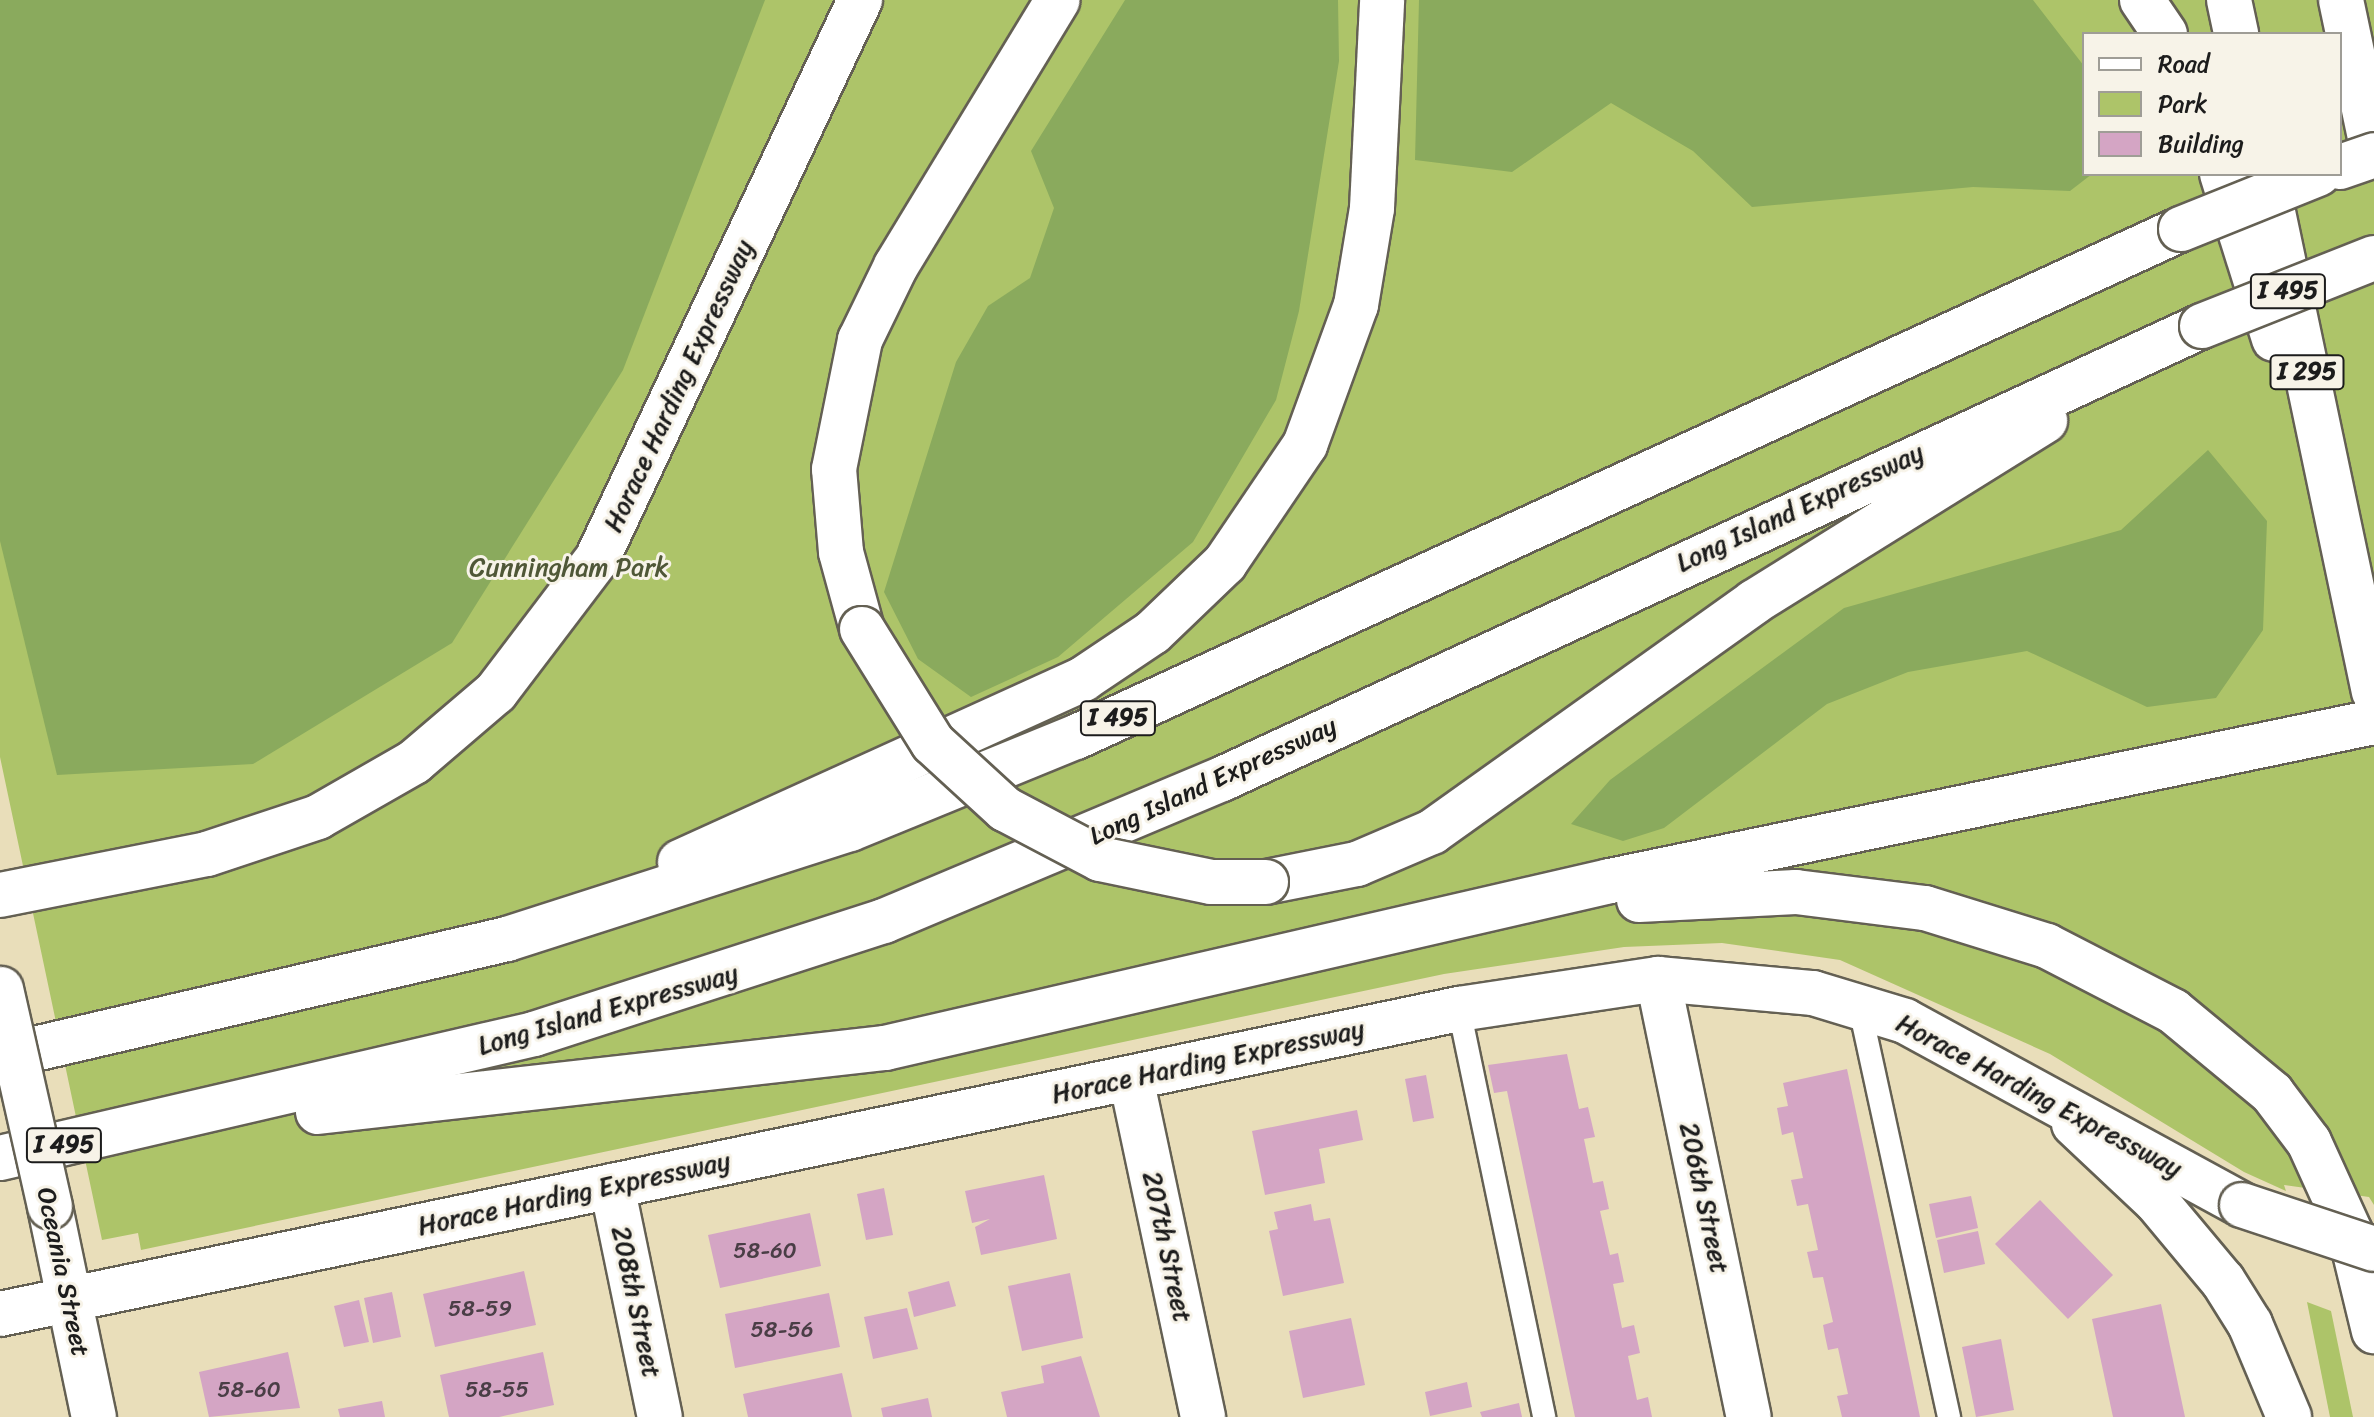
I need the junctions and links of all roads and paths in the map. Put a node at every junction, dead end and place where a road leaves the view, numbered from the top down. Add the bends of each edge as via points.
1 (860, 0) edge
2 (1058, 0) edge
3 (1382, 0) edge
4 (2142, 0) edge
5 (2229, 0) edge
6 (2341, 0) edge
7 (2164, 32) edge
8 (2236, 32) edge
9 (2374, 155) edge
10 (2342, 166) edge
11 (2223, 176) edge
12 (2265, 176) edge
13 (2313, 176) edge
14 (2374, 258) edge
15 (2202, 326) junction
16 (2349, 571) junction
17 (2374, 692) edge
18 (2374, 722) edge
19 (0, 895) edge
20 (507, 939) junction
21 (1231, 971) junction
22 (1658, 979) junction
23 (0, 987) edge
24 (1859, 1003) junction
25 (1459, 1009) junction
26 (0, 1057) edge
27 (1995, 1066) junction
28 (1131, 1078) junction
29 (129, 1131) junction
30 (0, 1158) edge
31 (612, 1186) junction
32 (2374, 1249) edge
33 (69, 1300) junction
34 (0, 1314) edge
35 (2374, 1331) edge
36 (94, 1417) edge
37 (660, 1417) edge
38 (1203, 1417) edge
39 (1544, 1417) edge
40 (1749, 1417) edge
41 (1949, 1417) edge
42 (2289, 1417) edge

1 - 19 main road, Horace Harding Expressway via 597,559 496,692 414,762 318,817 207,854
2 - 15 main road, bridge via 896,266 860,340 834,469 841,552 862,629 933,743 1005,809 1100,859 1197,880 1266,882 1357,864 1432,832 1780,584
3 - 20 main road via 1372,208 1356,305 1305,445 1225,563 1153,632 1083,679
4 - 7 main road
5 - 8 main road
6 - 9 main road
9 - 10 main road, bridge
11 - 16 main road
12 - 16 main road, I 295
13 - 20 main road, I 495, bridge via 2181,229 1076,737 736,870
14 - 15 main road, Long Island Expressway / I 495, bridge
15 - 29 main road, Long Island Expressway / I 495 via 1155,809 884,921 534,1034
16 - 17 main road, I 295
18 - 21 main road via 1610,881
20 - 26 main road, I 495
21 - 29 main road via 810,1062
21 - 35 main road via 1597,906 1724,891 1858,897 1986,924 2047,946 2173,1011 2272,1093 2332,1186
22 - 24 main road, Horace Harding Expressway via 1757,983
22 - 25 main road, Horace Harding Expressway
22 - 40 main road, 206th Street
23 - 33 main road, Oceania Street, bridge
24 - 27 main road, Horace Harding Expressway
24 - 41 lane
25 - 28 main road, Horace Harding Expressway
25 - 39 lane
27 - 32 main road, Horace Harding Expressway, bridge via 2242,1205
27 - 42 main road via 2119,1163 2193,1243 2250,1324
28 - 31 main road, Horace Harding Expressway
28 - 38 main road, 207th Street
29 - 30 main road, Long Island Expressway / I 495
31 - 33 main road, Horace Harding Expressway
31 - 37 main road, 208th Street
33 - 34 main road, Horace Harding Expressway
33 - 36 main road, Oceania Street

